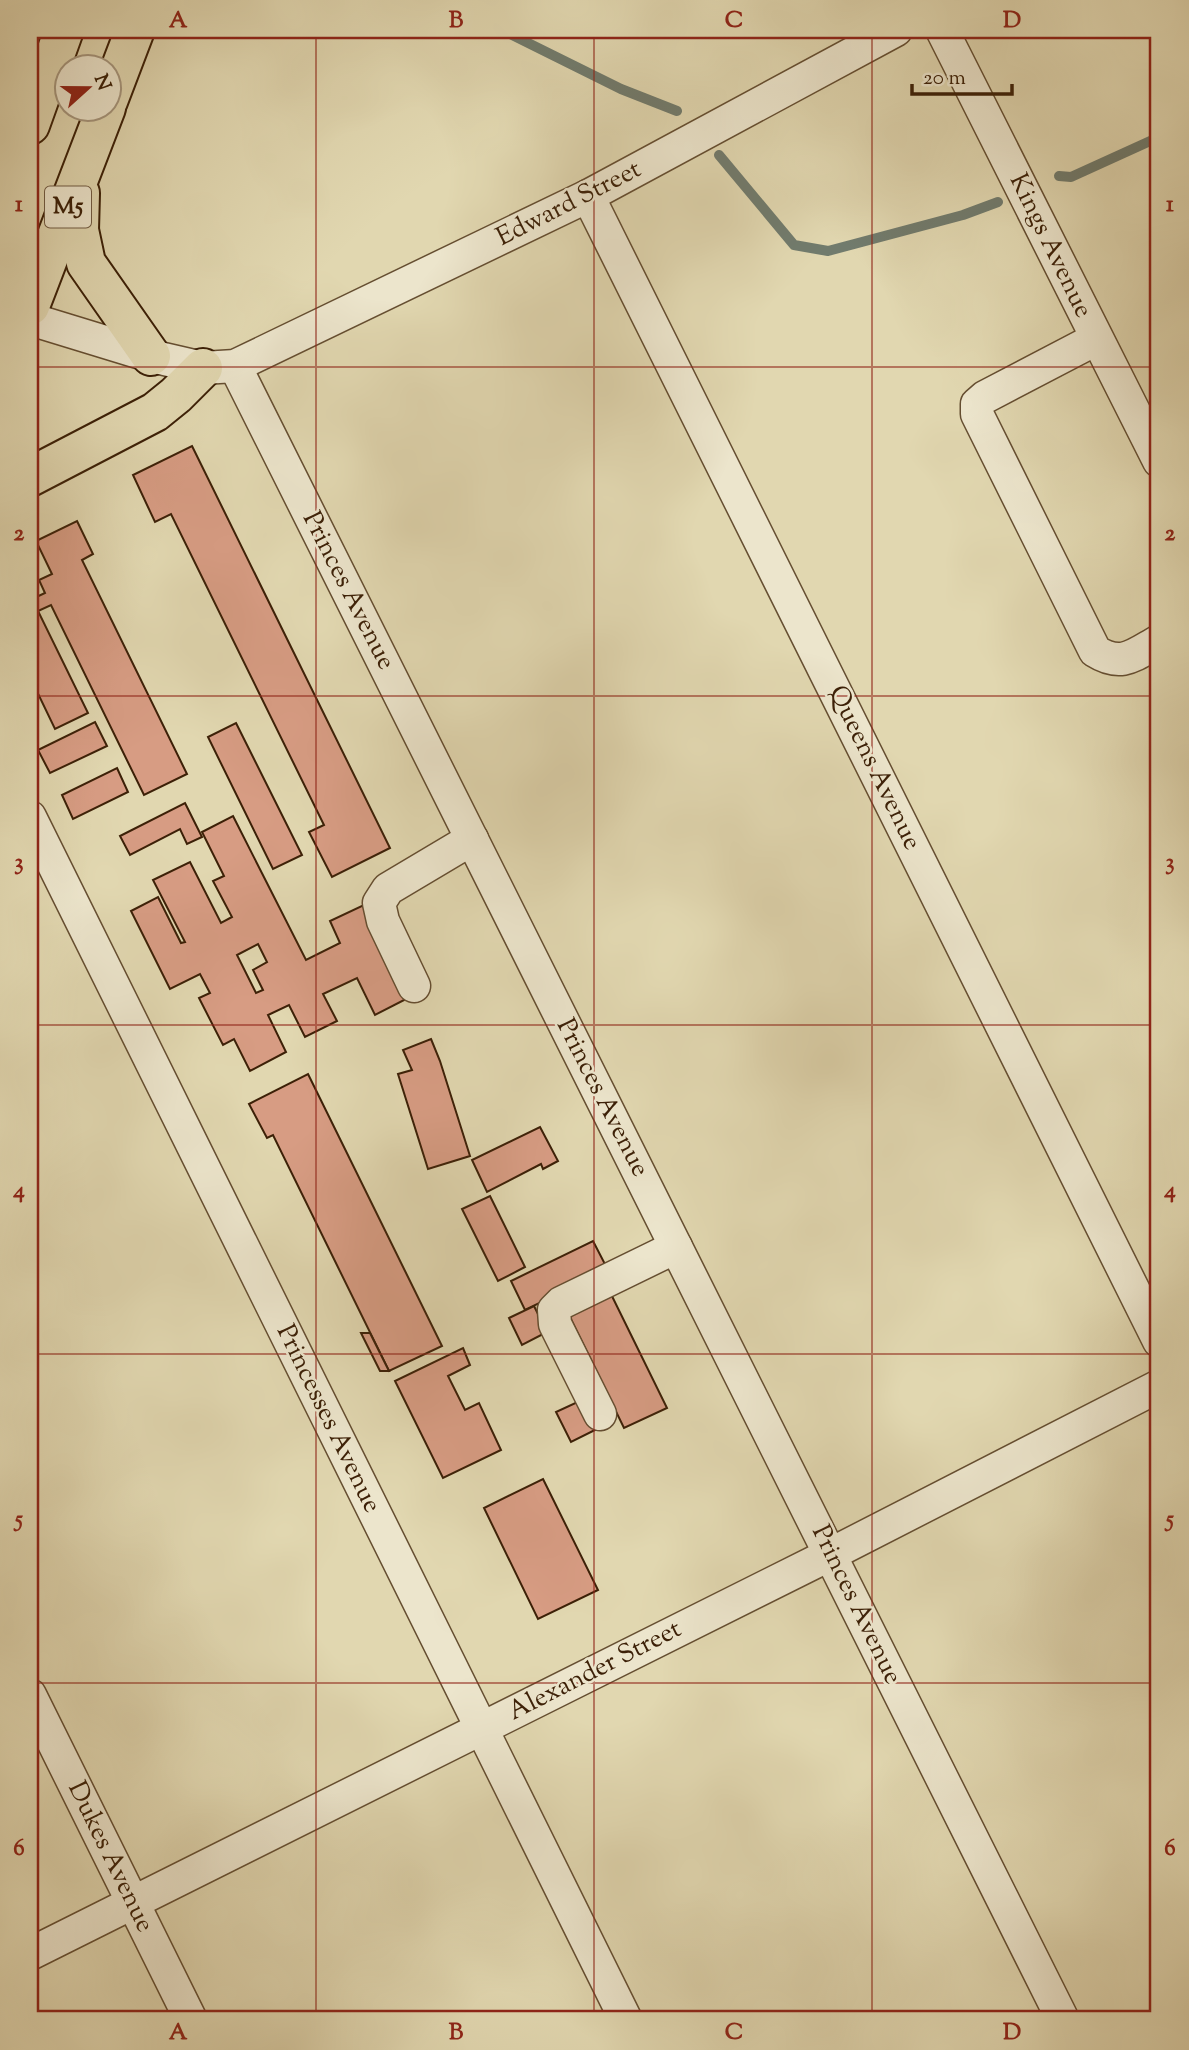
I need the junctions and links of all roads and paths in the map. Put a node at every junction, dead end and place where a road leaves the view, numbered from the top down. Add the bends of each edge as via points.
1 (64, 30) edge
2 (135, 30) edge
3 (896, 30) edge
4 (942, 30) edge
5 (122, 64) edge
6 (38, 76) edge
7 (101, 122) edge
8 (30, 125) edge
9 (80, 177) junction
10 (588, 196) junction
11 (30, 306) edge
12 (30, 319) edge
13 (1096, 339) junction
14 (151, 356) junction
15 (219, 367) junction
16 (1159, 461) edge
17 (30, 477) edge
18 (1159, 641) edge
19 (30, 817) edge
20 (472, 839) junction
21 (414, 986) dead end
22 (677, 1247) junction
23 (1159, 1341) edge
24 (1159, 1386) edge
25 (600, 1414) dead end
26 (831, 1554) junction
27 (30, 1695) edge
28 (481, 1729) junction
29 (133, 1903) junction
30 (30, 1954) edge
31 (191, 2020) edge
32 (626, 2020) edge
33 (1063, 2020) edge

1 - 6 main road
2 - 5 main road
3 - 10 street, Edward Street
4 - 13 street, Kings Avenue
6 - 8 main road
7 - 9 main road, M5
9 - 11 main road, M5
9 - 14 main road via 79,230 86,263
10 - 15 street, Edward Street
10 - 23 street, Queens Avenue
12 - 14 street
13 - 16 street, Kings Avenue
13 - 18 street via 985,397 977,404 977,414 1095,651 1120,661
14 - 15 street
15 - 17 main road via 155,412
15 - 20 street, Princes Avenue
19 - 28 street, Princesses Avenue
20 - 21 street via 388,889 379,903
20 - 22 street, Princes Avenue
22 - 25 street via 554,1310 555,1324
22 - 26 street, Princes Avenue
24 - 26 street, Alexander Street
26 - 28 street, Alexander Street
26 - 33 street, Princes Avenue
27 - 29 street, Dukes Avenue
28 - 29 street, Alexander Street
28 - 32 street, Princesses Avenue
29 - 30 street, Alexander Street
29 - 31 street, Dukes Avenue

